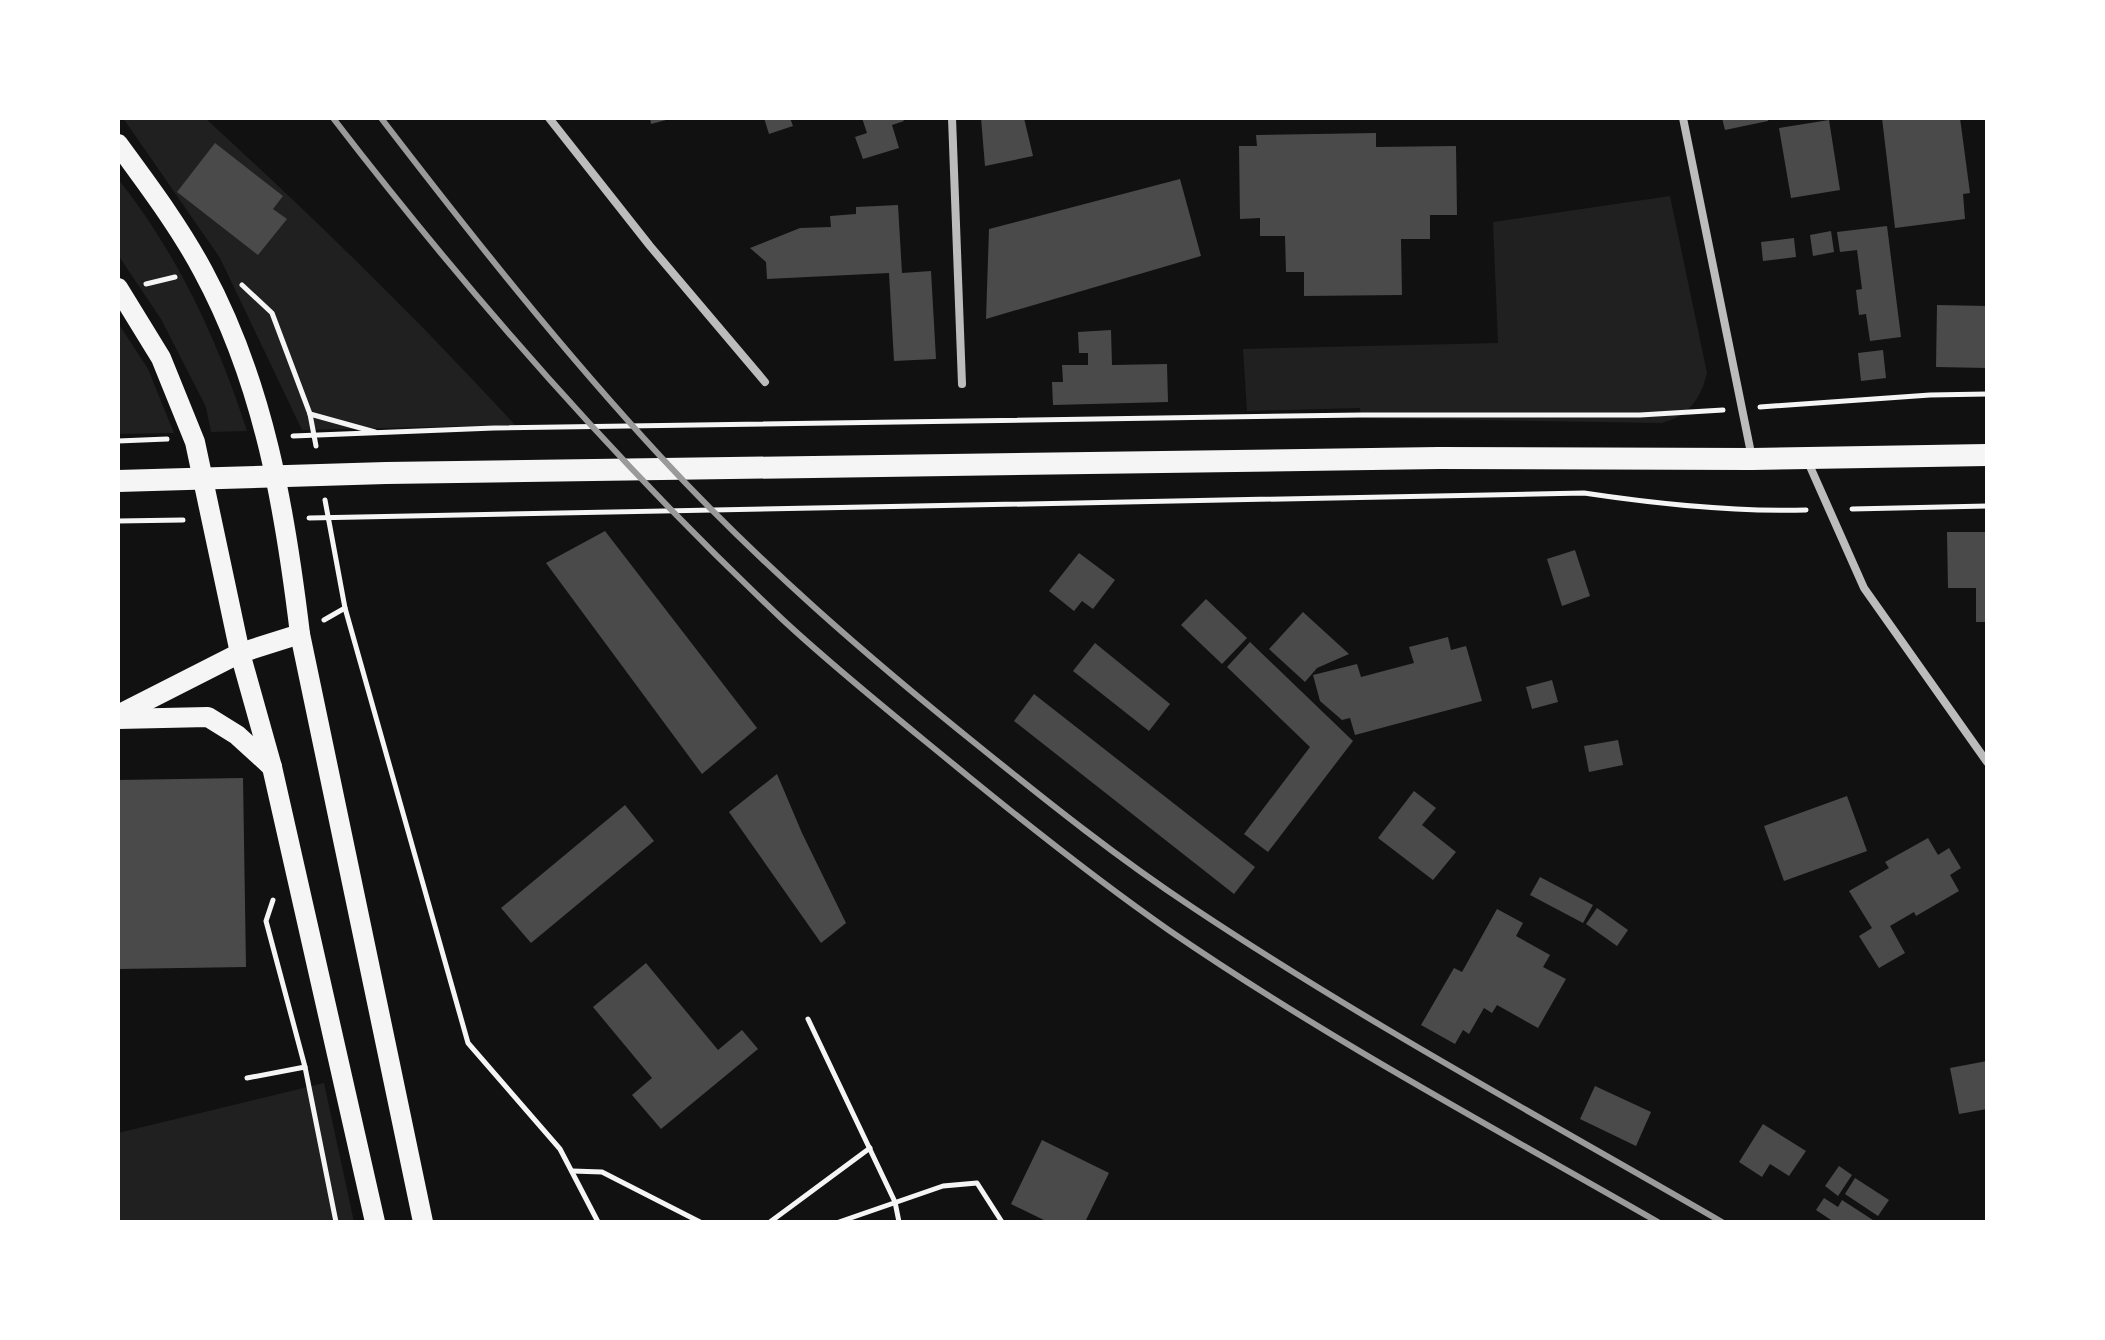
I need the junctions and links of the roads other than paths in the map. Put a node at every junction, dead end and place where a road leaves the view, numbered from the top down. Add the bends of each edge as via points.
1 (549, 118) edge
2 (952, 118) edge
3 (1683, 118) edge
4 (118, 144) edge
5 (118, 288) edge
6 (765, 382) dead end
7 (962, 384) dead end
8 (1987, 455) edge
9 (1806, 458) junction
10 (1752, 459) junction
11 (118, 481) edge
12 (300, 634) junction
13 (240, 653) junction
14 (118, 717) edge
15 (1987, 762) edge
16 (272, 767) junction
17 (375, 1222) edge
18 (423, 1222) edge

1 - 6 street
2 - 7 street
3 - 10 street
4 - 12 main road via 203,270 250,379 289,540
5 - 13 main road via 161,358 195,442
8 - 9 highway
9 - 10 highway
9 - 15 street via 1864,588
10 - 11 highway via 386,473
12 - 13 main road
12 - 18 main road
13 - 14 main road
13 - 16 main road
14 - 16 main road via 208,717
16 - 17 main road

